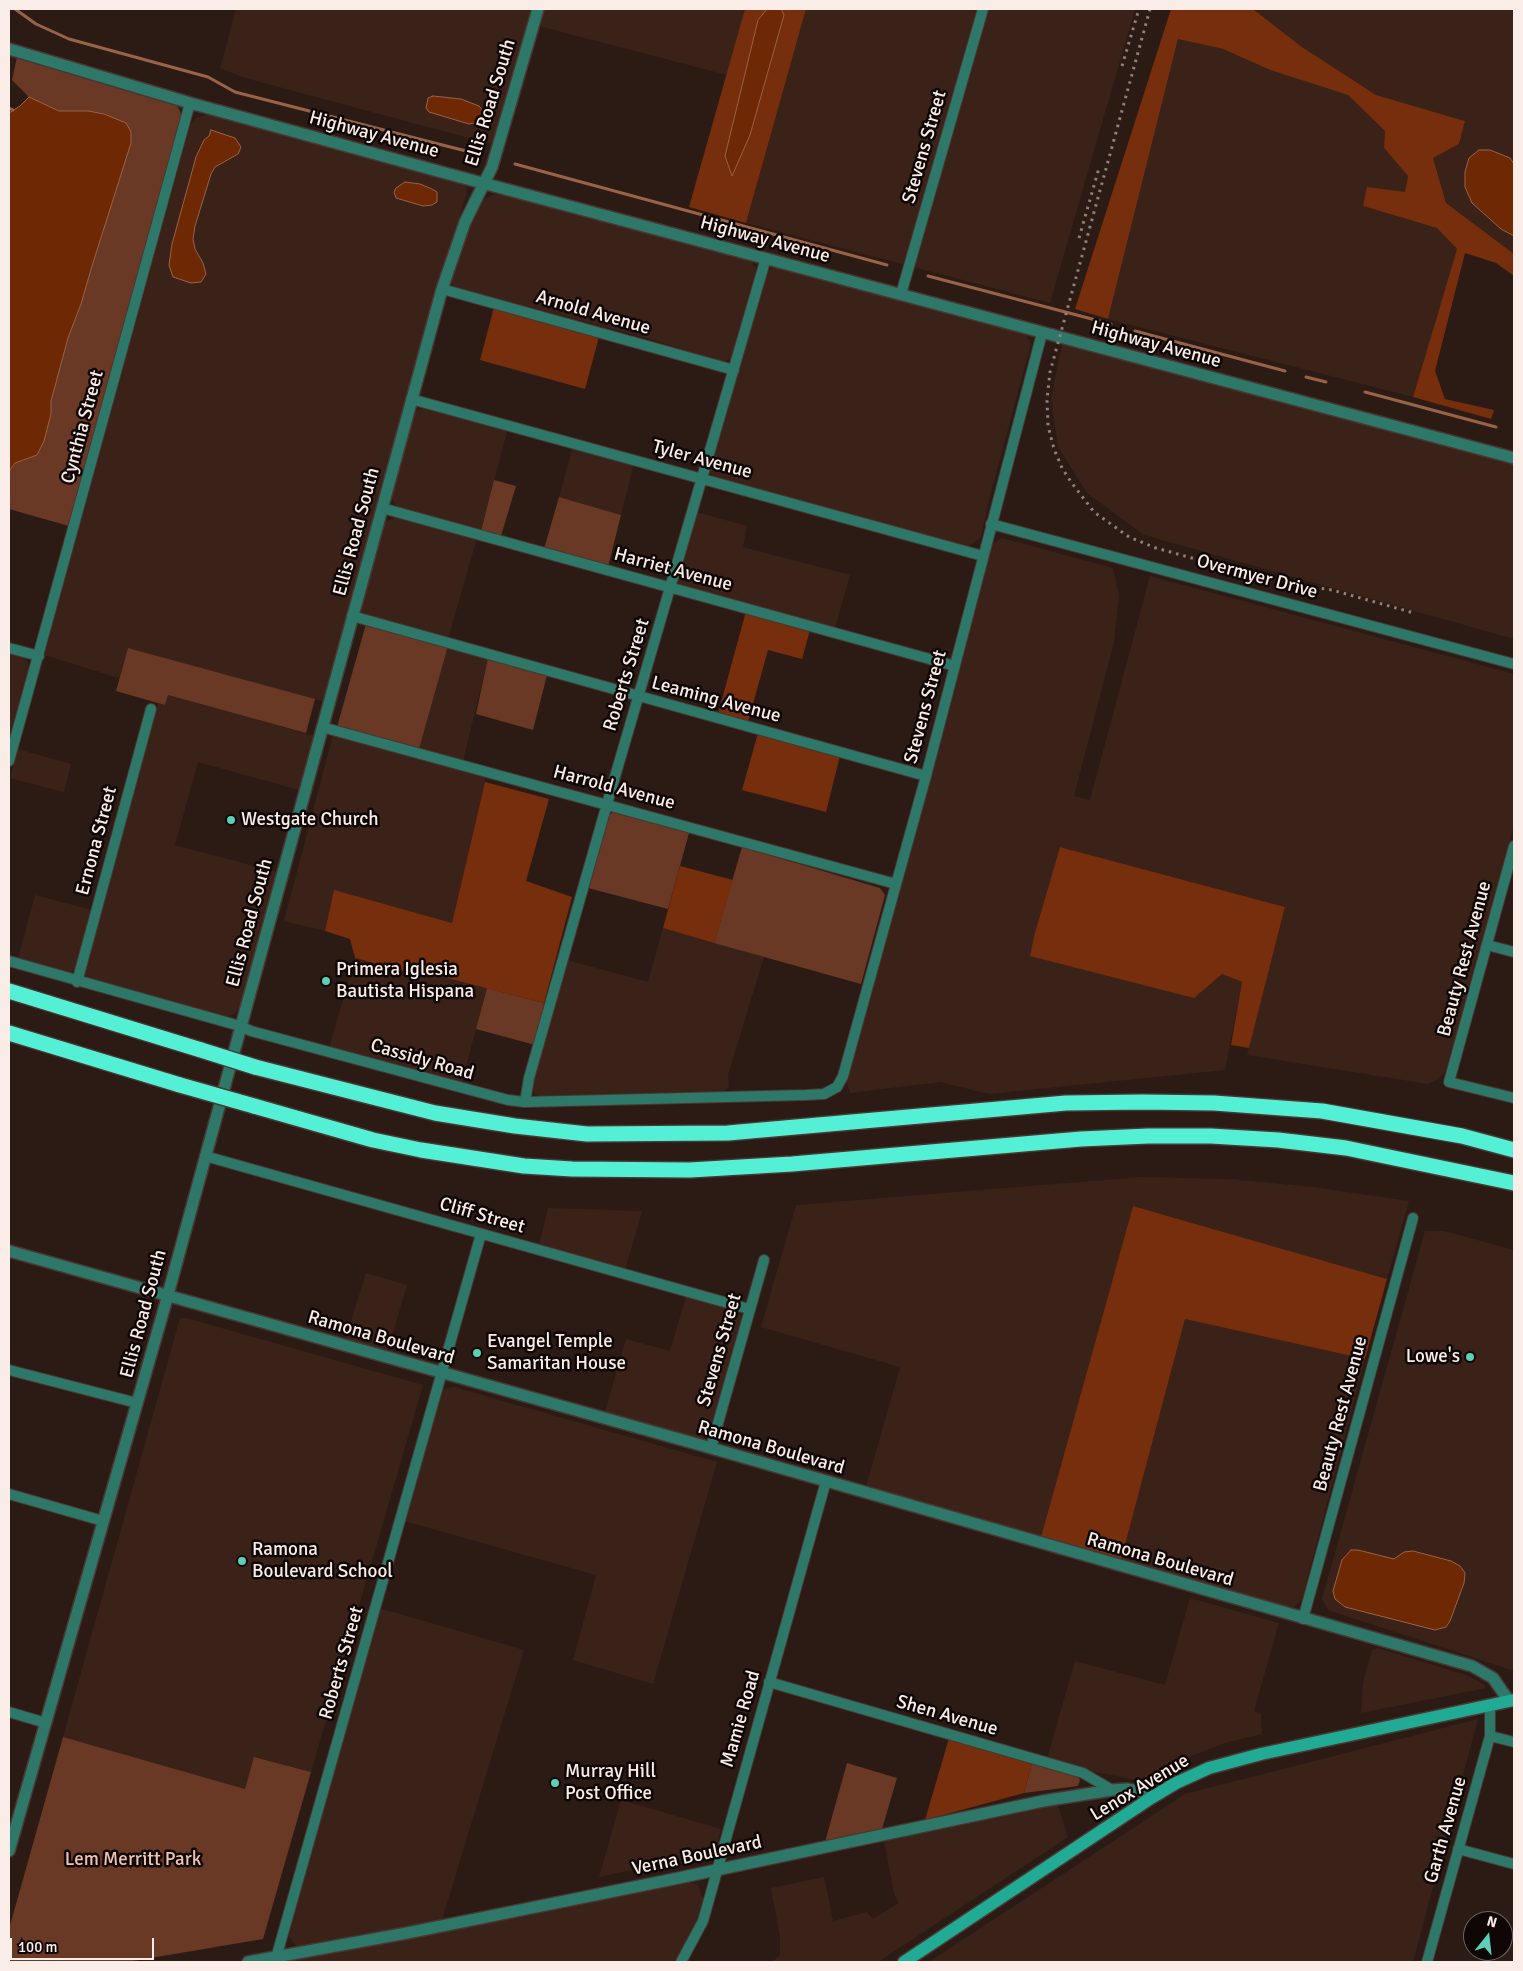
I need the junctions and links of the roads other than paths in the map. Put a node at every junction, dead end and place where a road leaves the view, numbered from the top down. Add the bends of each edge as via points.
1 (538, 9) edge
2 (983, 9) edge
3 (9, 49) edge
4 (190, 103) junction
5 (485, 182) junction
6 (766, 258) junction
7 (442, 289) junction
8 (901, 294) junction
9 (1042, 333) junction
10 (734, 370) junction
11 (411, 399) junction
12 (1514, 458) edge
13 (702, 478) junction
14 (382, 508) junction
15 (991, 524) junction
16 (982, 556) junction
17 (671, 588) junction
18 (352, 616) junction
19 (9, 648) edge
20 (39, 656) junction
21 (1514, 664) edge
22 (955, 666) junction
23 (638, 697) junction
24 (151, 709) dead end
25 (322, 726) junction
26 (9, 761) edge
27 (926, 776) junction
28 (607, 804) junction
29 (1514, 846) edge
30 (896, 884) junction
31 (1487, 945) junction
32 (1514, 952) edge
33 (9, 962) edge
34 (77, 982) junction
35 (9, 991) edge
36 (240, 1026) junction
37 (9, 1033) edge
38 (837, 1087) joint
39 (1514, 1098) edge
40 (525, 1102) junction
41 (1514, 1150) edge
42 (205, 1156) junction
43 (1514, 1185) edge
44 (1413, 1218) dead end
45 (481, 1234) junction
46 (9, 1251) edge
47 (764, 1260) dead end
48 (167, 1296) junction
49 (749, 1309) junction
50 (9, 1370) edge
51 (442, 1373) junction
52 (137, 1404) junction
53 (710, 1448) junction
54 (826, 1482) junction
55 (9, 1494) edge
56 (103, 1521) junction
57 (1303, 1619) junction
58 (769, 1682) junction
59 (1512, 1701) edge
60 (1490, 1706) junction
61 (9, 1712) edge
62 (46, 1723) junction
63 (1490, 1736) junction
64 (1514, 1742) edge
65 (1112, 1790) junction
66 (1151, 1798) junction
67 (1458, 1849) junction
68 (9, 1851) edge
69 (1514, 1864) edge
70 (716, 1870) junction
71 (276, 1958) junction
72 (248, 1962) edge
73 (681, 1962) edge
74 (904, 1962) edge
75 (1427, 1962) edge

1 - 5 street, Ellis Road South
2 - 8 street, Stevens Street
3 - 4 street, Highway Avenue
4 - 5 street, Highway Avenue
4 - 20 street, Cynthia Street
5 - 6 street, Highway Avenue
5 - 7 street, Ellis Road South via 465,222
6 - 8 street, Highway Avenue
6 - 10 street, Roberts Street
7 - 10 street, Arnold Avenue
7 - 11 street, Ellis Road South
8 - 9 street, Highway Avenue
9 - 12 street, Highway Avenue
9 - 15 street, Stevens Street
10 - 13 street, Roberts Street
11 - 13 street, Tyler Avenue
11 - 14 street, Ellis Road South
13 - 16 street, Tyler Avenue
13 - 17 street, Roberts Street
14 - 17 street, Harriet Avenue
14 - 18 street, Ellis Road South
15 - 16 street, Stevens Street
15 - 21 street, Overmyer Drive
16 - 22 street, Stevens Street
17 - 22 street, Harriet Avenue
17 - 23 street, Roberts Street
18 - 23 street, Leaming Avenue
18 - 25 street, Ellis Road South
19 - 20 street
20 - 26 street, Cynthia Street
22 - 27 street, Stevens Street
23 - 27 street, Leaming Avenue
23 - 28 street, Roberts Street
24 - 34 street, Ernona Street
25 - 28 street, Harrold Avenue
25 - 36 street, Ellis Road South
27 - 30 street, Stevens Street
28 - 30 street, Harrold Avenue
28 - 40 street, Roberts Street via 529,1078
29 - 31 street, Beauty Rest Avenue
30 - 38 street, Stevens Street via 843,1076
31 - 32 street
31 - 39 street, Beauty Rest Avenue via 1449,1082
33 - 34 street, Cassidy Road
34 - 36 street, Cassidy Road
35 - 41 highway, bridge via 255,1067 435,1113 587,1134 728,1133 1066,1103 1160,1102 1322,1110 1462,1136
36 - 40 street, Cassidy Road via 493,1098
36 - 42 street, Ellis Road South
37 - 43 highway, bridge via 373,1140 505,1163 572,1169 690,1170 1081,1139 1211,1136 1346,1148 1486,1176
38 - 40 street, Cassidy Road via 824,1094 806,1096
42 - 45 street, Cliff Street
42 - 48 street, Ellis Road South
44 - 57 street, Beauty Rest Avenue
45 - 49 street, Cliff Street
45 - 51 street, Roberts Street
46 - 48 street, Ramona Boulevard
47 - 49 street, Stevens Street
48 - 51 street, Ramona Boulevard
48 - 52 street, Ellis Road South
49 - 53 street, Stevens Street
50 - 52 street
51 - 53 street, Ramona Boulevard
51 - 71 street, Roberts Street
52 - 56 street, Ellis Road South
53 - 54 street, Ramona Boulevard
54 - 57 street, Ramona Boulevard
54 - 58 street, Mamie Road
55 - 56 street
56 - 62 street, Ellis Road South
57 - 59 street, Ramona Boulevard via 1472,1666 1493,1678
58 - 65 street, Shen Avenue via 1083,1773
58 - 70 street, Mamie Road
59 - 60 main road, Lenox Avenue
60 - 63 street, Garth Avenue
60 - 66 main road, Lenox Avenue via 1241,1759 1209,1768
61 - 62 street
62 - 68 street, Ellis Road South
63 - 64 street
63 - 67 street, Garth Avenue
65 - 66 street, Verna Boulevard via 1127,1789
65 - 70 street, Verna Boulevard via 1043,1801
66 - 74 main road, Lenox Avenue
67 - 69 street
67 - 75 street, Garth Avenue
70 - 71 street, Verna Boulevard
70 - 73 street, Mamie Road via 703,1921
71 - 72 street, Verna Boulevard

